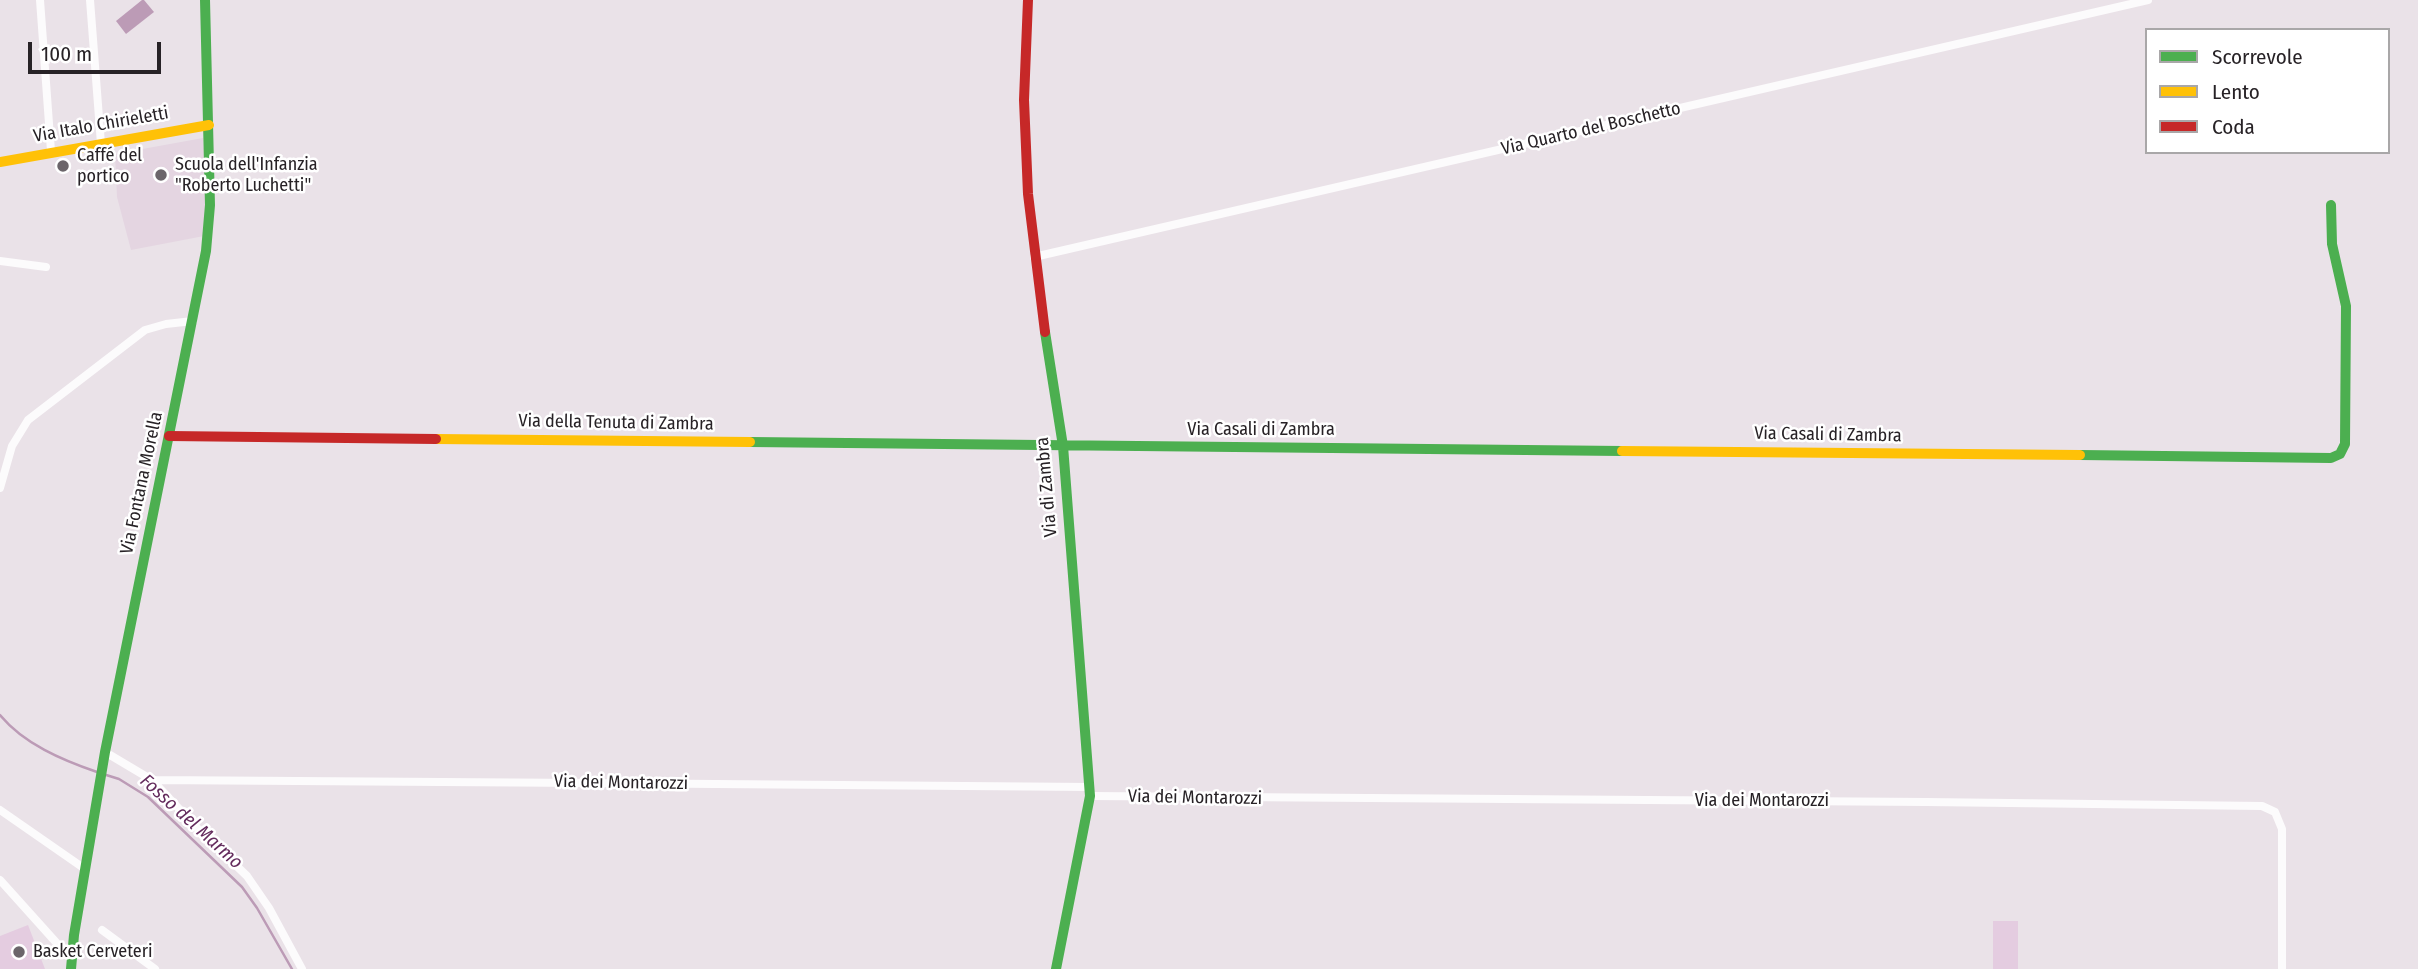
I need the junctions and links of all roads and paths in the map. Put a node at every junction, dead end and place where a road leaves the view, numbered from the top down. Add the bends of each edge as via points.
1 (40, 0) edge
2 (90, 0) edge
3 (205, 0) edge
4 (1028, 0) edge
5 (2148, 0) edge
6 (209, 125) junction
7 (101, 144) junction
8 (51, 151) junction
9 (0, 162) edge
10 (2330, 205) dead end
11 (1034, 257) junction
12 (0, 261) edge
13 (46, 267) dead end
14 (193, 321) junction
15 (169, 436) junction
16 (1063, 446) junction
17 (0, 488) edge
18 (104, 757) junction
19 (152, 780) junction
20 (1089, 792) junction
21 (0, 810) edge
22 (85, 869) junction
23 (2, 885) edge
24 (102, 930) dead end
25 (71, 964) edge
26 (155, 969) edge
27 (302, 969) edge
28 (1056, 969) edge
29 (2282, 969) edge

1 - 8 street
2 - 7 street
3 - 6 street, Via Fontana Morella
4 - 11 street, Via di Zambra via 1024,135
5 - 11 street, Via Quarto del Boschetto
6 - 7 street, Via Italo Chirieletti
6 - 14 street, Via Fontana Morella via 210,220
7 - 8 street, Via Italo Chirieletti
8 - 9 street, Via Italo Chirieletti
10 - 16 street, Via Casali di Zambra via 2332,244 2346,301 2346,440 2334,458
11 - 16 street, Via di Zambra
12 - 13 street
14 - 15 street, Via Fontana Morella
14 - 17 street via 145,330 33,415 14,442
15 - 16 street, Via della Tenuta di Zambra
15 - 18 street, Via Fontana Morella
16 - 20 street, Via di Zambra
18 - 19 street
18 - 22 street, Via Fontana Morella
19 - 20 street, Via dei Montarozzi via 502,780
19 - 27 street via 251,880
20 - 28 street, Via di Zambra
20 - 29 street, Via dei Montarozzi via 2262,806 2275,812 2283,833
21 - 22 street
22 - 25 street, Via Fontana Morella
23 - 25 street
24 - 26 street

